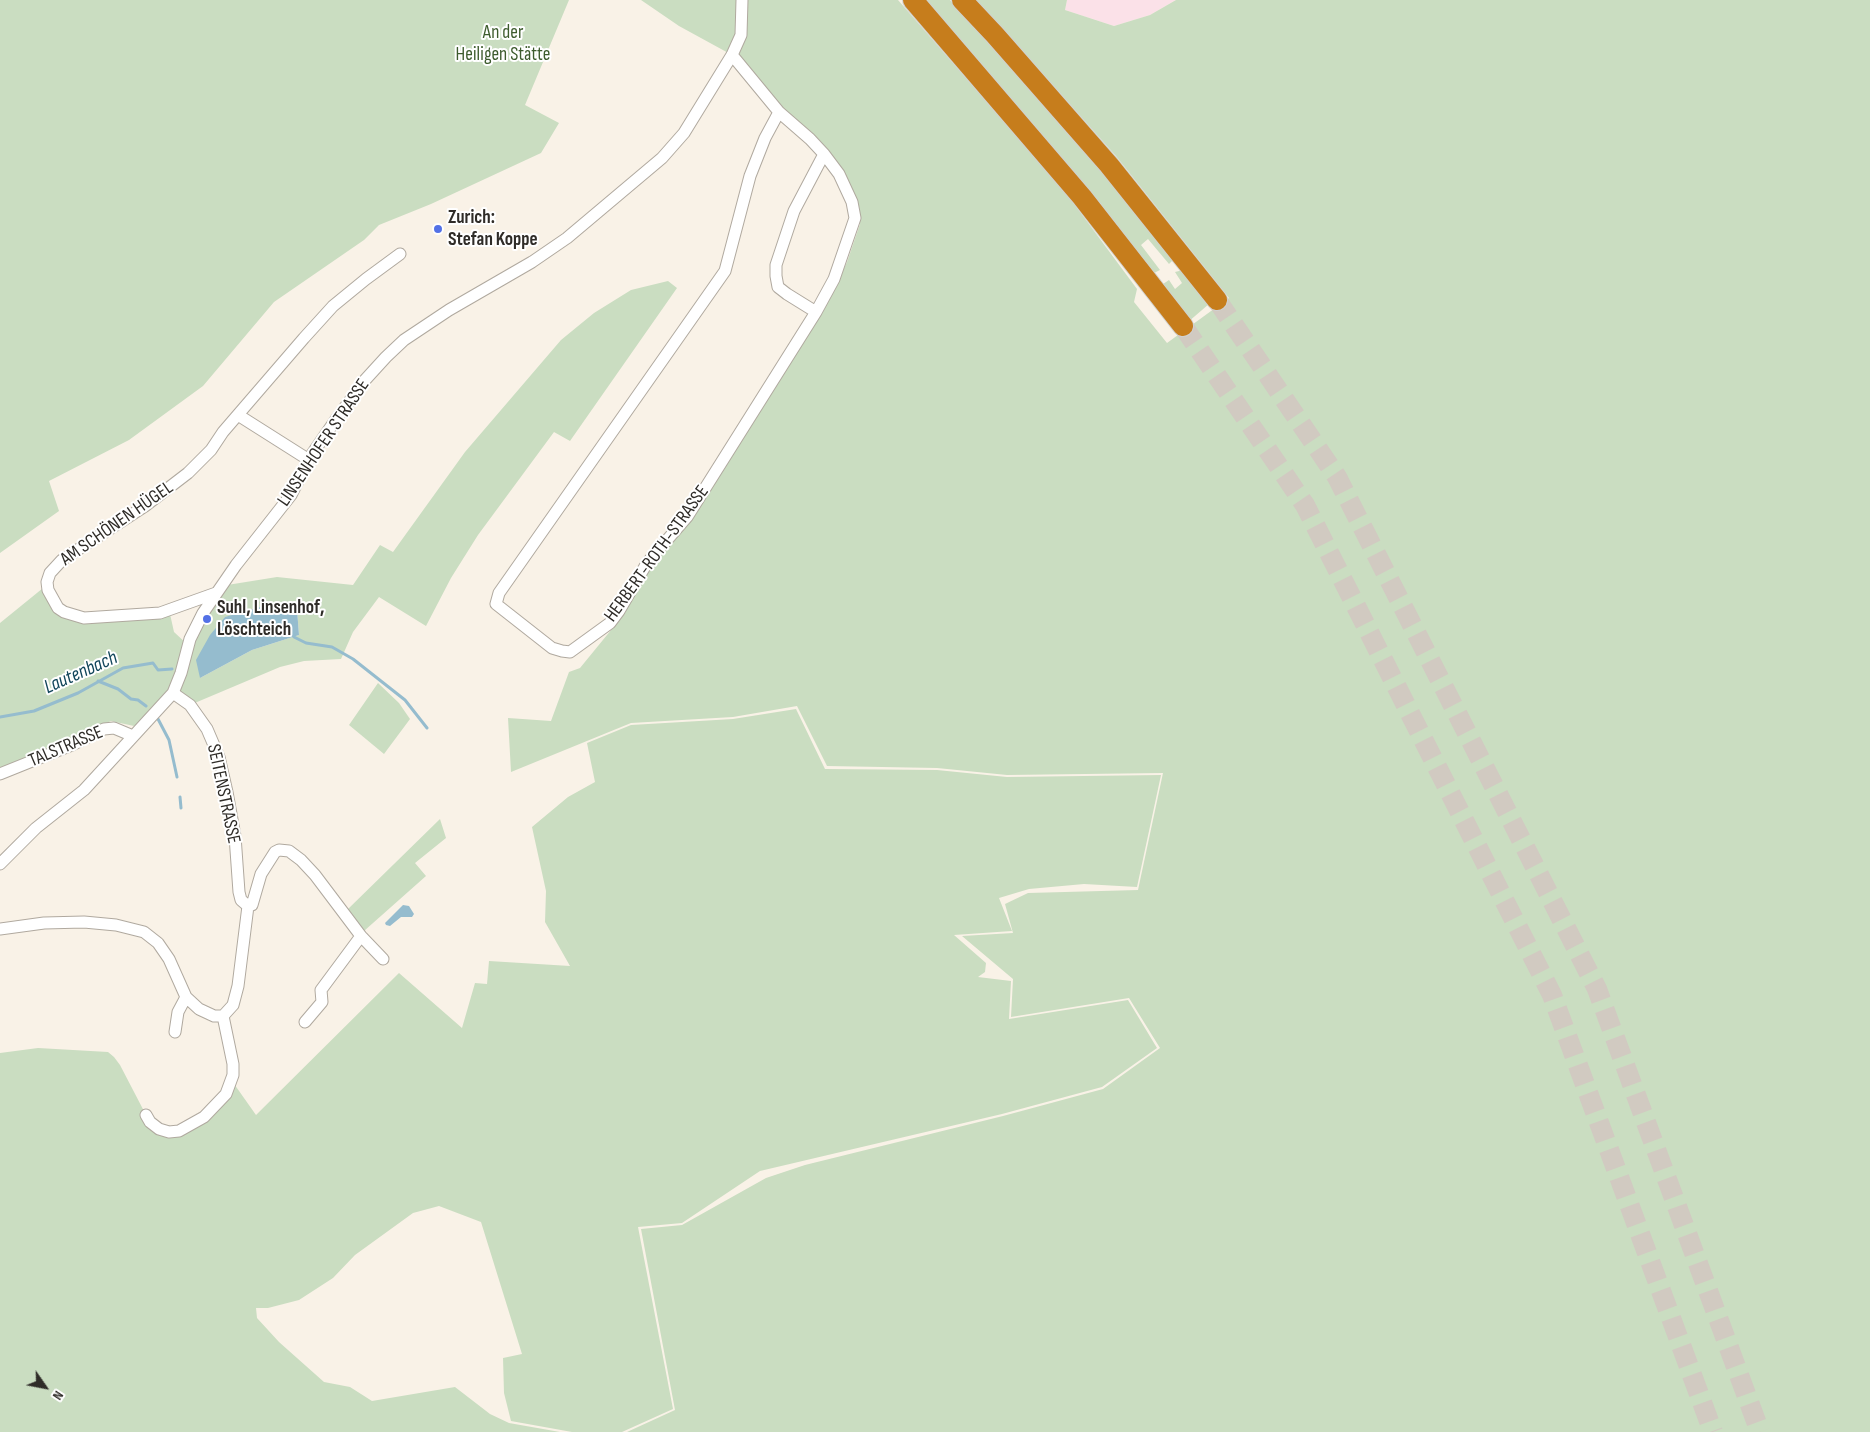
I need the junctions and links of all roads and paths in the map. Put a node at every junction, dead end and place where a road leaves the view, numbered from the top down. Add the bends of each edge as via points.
1 (742, 0) edge
2 (913, 0) edge
3 (962, 0) edge
4 (732, 55) junction
5 (779, 112) junction
6 (824, 154) junction
7 (400, 254) dead end
8 (1217, 300) tunnel mouth
9 (816, 312) junction
10 (1183, 326) tunnel mouth
11 (238, 414) junction
12 (309, 460) junction
13 (216, 593) junction
14 (173, 693) junction
15 (133, 736) junction
16 (0, 774) edge
17 (0, 864) edge
18 (248, 906) junction
19 (0, 929) edge
20 (361, 936) junction
21 (383, 959) dead end
22 (186, 997) junction
23 (223, 1016) junction
24 (305, 1022) dead end
25 (175, 1032) dead end
26 (146, 1115) dead end

1 - 4 street, LINSENHOFER STRASSE via 741,35
2 - 10 highway via 1082,197
3 - 8 highway via 1086,138
4 - 5 street, HERBERT-ROTH-STRASSE
4 - 12 street, LINSENHOFER STRASSE via 684,133 662,158 567,238 404,340 366,380
5 - 6 street, HERBERT-ROTH-STRASSE
5 - 9 street, HERBERT-ROTH-STRASSE via 750,176 725,270 504,585 496,604 552,648 562,651 570,652 610,623 647,563 687,517
6 - 9 street, HERBERT-ROTH-STRASSE via 842,181 855,218 834,279
6 - 9 street via 794,211 776,265 778,287
7 - 11 street, AM SCHÖNEN HÜGEL via 333,306
11 - 12 street
11 - 13 street, AM SCHÖNEN HÜGEL via 211,450 178,482 62,560 50,573 47,582 58,608 84,618 160,613
12 - 13 street, LINSENHOFER STRASSE via 291,495
13 - 14 street, LINSENHOFER STRASSE via 194,629
14 - 15 street, LINSENHOFER STRASSE
14 - 18 street, SEITENSTRASSE via 190,705 217,750 235,836 238,892
15 - 16 street, TALSTRASSE via 114,728 104,729
15 - 17 street, LINSENHOFER STRASSE via 84,790 36,828
18 - 20 street via 252,905 260,874 270,858 280,850 289,851 315,875
18 - 23 street via 238,986 233,1005
19 - 22 street via 84,922 144,932 158,943 169,959
20 - 21 street
20 - 24 street via 321,990 322,1002
22 - 23 street via 214,1016
22 - 25 street via 178,1012
23 - 26 street via 233,1075 226,1094 204,1117 179,1131 159,1129

